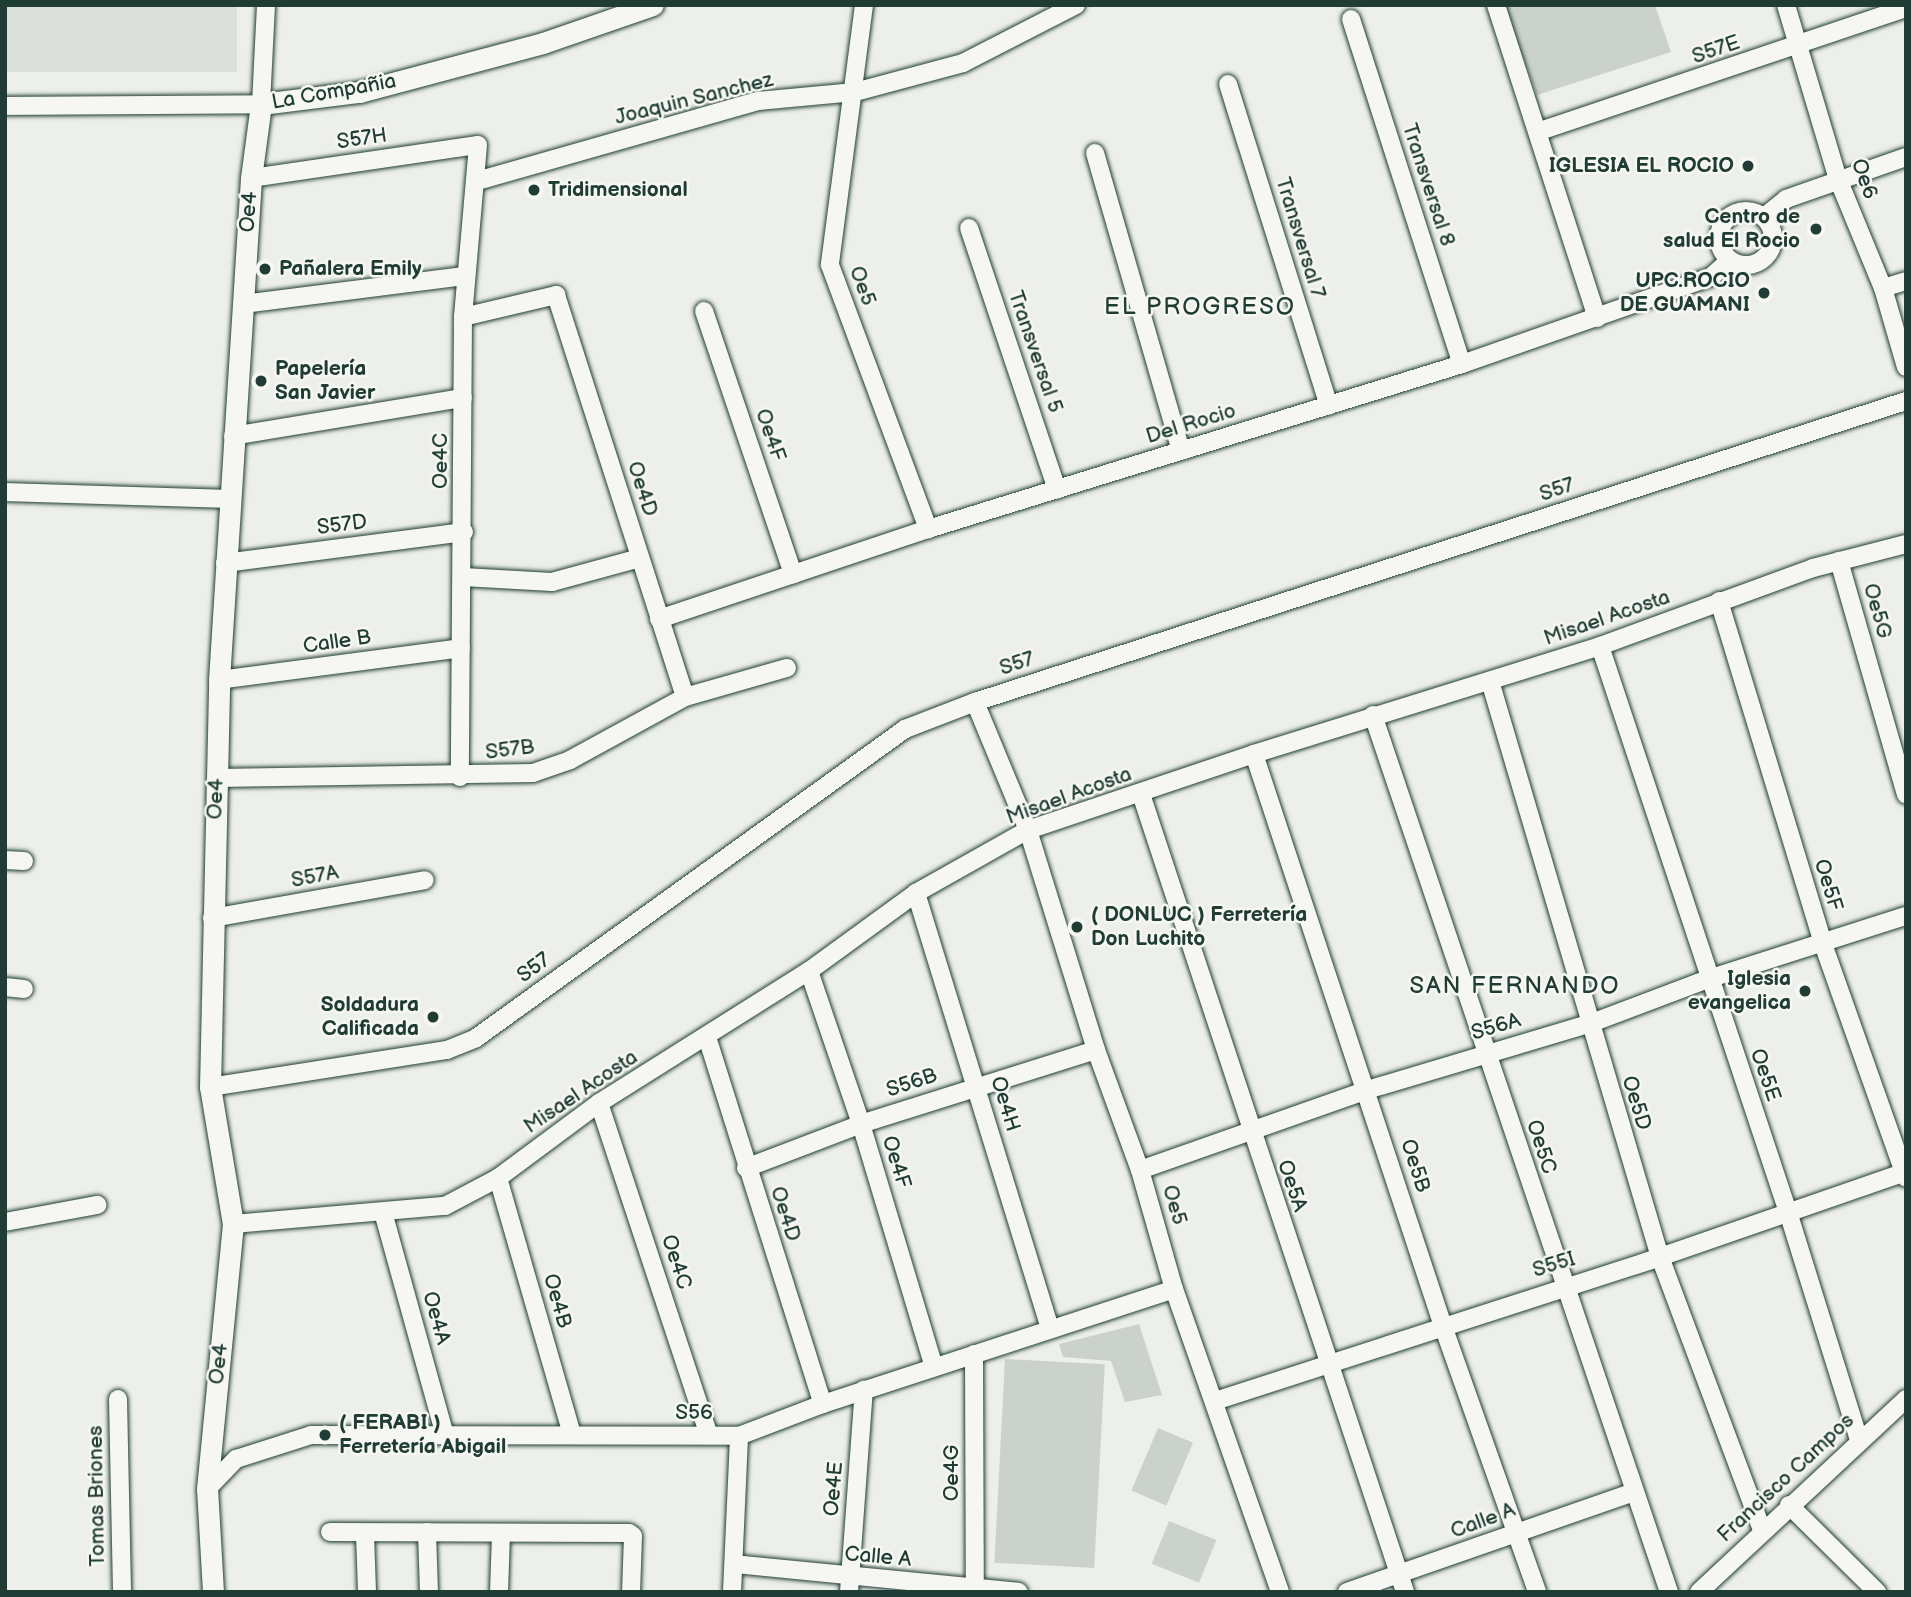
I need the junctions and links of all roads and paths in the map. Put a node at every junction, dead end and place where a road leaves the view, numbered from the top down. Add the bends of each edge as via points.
1 (266, 5) edge
2 (653, 5) edge
3 (864, 5) edge
4 (1076, 5) edge
5 (1496, 5) edge
6 (1786, 5) edge
7 (1906, 8) edge
8 (1351, 19) dead end
9 (1800, 45) junction
10 (1228, 84) dead end
11 (855, 92) junction
12 (261, 104) junction
13 (5, 106) edge
14 (1540, 131) junction
15 (478, 145) joint
16 (1096, 153) dead end
17 (1906, 157) edge
18 (251, 177) junction
19 (1838, 179) junction
20 (477, 181) junction
21 (1764, 217) junction
22 (969, 228) dead end
23 (1730, 260) junction
24 (466, 276) junction
25 (1906, 281) edge
26 (1883, 288) junction
27 (243, 304) junction
28 (704, 311) dead end
29 (463, 317) junction
30 (1597, 318) junction
31 (1462, 364) junction
32 (1906, 367) edge
33 (463, 398) junction
34 (1906, 401) edge
35 (1329, 406) junction
36 (233, 436) junction
37 (1181, 451) junction
38 (1057, 490) junction
39 (5, 492) edge
40 (230, 499) junction
41 (928, 529) junction
42 (464, 532) junction
43 (1906, 544) edge
44 (640, 558) junction
45 (1839, 561) junction
46 (225, 562) junction
47 (793, 574) junction
48 (463, 577) junction
49 (1719, 601) junction
50 (659, 619) junction
51 (1600, 646) junction
52 (461, 648) junction
53 (787, 668) dead end
54 (219, 680) junction
55 (1490, 681) junction
56 (685, 698) junction
57 (975, 702) junction
58 (1373, 715) junction
59 (1254, 754) junction
60 (460, 777) junction
61 (217, 778) junction
62 (1904, 787) edge
63 (1141, 794) junction
64 (1028, 830) junction
65 (5, 860) edge
66 (24, 860) dead end
67 (425, 880) dead end
68 (916, 893) junction
69 (1906, 916) edge
70 (212, 918) junction
71 (1822, 941) junction
72 (809, 971) junction
73 (1708, 979) junction
74 (5, 987) edge
75 (24, 989) dead end
76 (1588, 1024) junction
77 (707, 1037) junction
78 (1096, 1050) junction
79 (1487, 1052) junction
80 (210, 1087) junction
81 (975, 1087) junction
82 (1367, 1090) junction
83 (599, 1103) junction
84 (861, 1124) junction
85 (1250, 1134) junction
86 (746, 1168) junction
87 (1140, 1170) junction
88 (1905, 1174) edge
89 (498, 1178) junction
90 (97, 1205) dead end
91 (383, 1212) junction
92 (1788, 1212) junction
93 (5, 1222) edge
94 (233, 1224) junction
95 (1660, 1257) junction
96 (1562, 1285) junction
97 (1174, 1289) junction
98 (1443, 1326) junction
99 (1050, 1329) junction
100 (974, 1354) junction
101 (1328, 1363) junction
102 (934, 1367) junction
103 (864, 1390) junction
104 (118, 1399) dead end
105 (1906, 1399) edge
106 (1215, 1401) junction
107 (823, 1404) junction
108 (572, 1435) junction
109 (445, 1436) junction
110 (709, 1436) junction
111 (739, 1436) junction
112 (1859, 1440) junction
113 (207, 1489) junction
114 (1634, 1492) junction
115 (1789, 1505) junction
116 (1762, 1530) junction
117 (330, 1532) dead end
118 (427, 1532) junction
119 (1517, 1532) junction
120 (365, 1534) junction
121 (501, 1534) junction
122 (734, 1564) junction
123 (1402, 1584) edge
124 (849, 1585) edge
125 (975, 1590) edge
126 (122, 1592) edge
127 (213, 1592) edge
128 (367, 1592) edge
129 (429, 1592) edge
130 (499, 1592) edge
131 (631, 1592) edge
132 (732, 1592) edge
133 (1018, 1592) edge
134 (1280, 1592) edge
135 (1347, 1592) edge
136 (1537, 1592) edge
137 (1669, 1592) edge
138 (1699, 1592) edge
139 (1877, 1592) edge

1 - 12 street, Oe4
2 - 12 street, La Compañia via 543,43 359,92
3 - 11 street, Oe5
4 - 11 street, Joaquin Sanchez via 963,63
5 - 14 street
6 - 9 street, Oe6
7 - 9 street, S57E
8 - 31 street, Transversal 8
9 - 14 street, S57E
9 - 19 street, Oe6
10 - 35 street, Transversal 7
11 - 20 street, Joaquin Sanchez via 758,101
11 - 41 street, Oe5 via 830,265
12 - 13 street, La Compañia
12 - 18 street, Oe4
14 - 30 street
15 - 18 street, S57H
15 - 20 street, Oe4C
16 - 37 street
17 - 19 street
18 - 27 street, Oe4
19 - 21 street via 1786,199
19 - 26 street, Oe6
20 - 24 street, Oe4C
21 - 23 street via 1774,238 1764,259 1741,265
21 - 23 street via 1741,210 1722,224 1719,244
22 - 38 street, Transversal 5
23 - 30 street, Del Rocio via 1711,277
24 - 27 street
24 - 29 street, Oe4C
25 - 26 street
26 - 32 street, Oe6
27 - 36 street, Oe4
28 - 47 street, Oe4F
29 - 33 street, Oe4C
29 - 44 street, Oe4D via 556,295
30 - 31 street, Del Rocio
31 - 35 street, Del Rocio
33 - 36 street
33 - 42 street, Oe4C
34 - 57 street, S57
35 - 37 street, Del Rocio
36 - 40 street, Oe4
37 - 38 street, Del Rocio
38 - 41 street, Del Rocio
39 - 40 street
40 - 46 street, Oe4
41 - 47 street, Del Rocio
42 - 46 street, S57D
42 - 48 street, Oe4C
43 - 45 street, Misael Acosta
44 - 48 street via 552,582
44 - 50 street, Oe4D
45 - 49 street, Misael Acosta
45 - 62 street, Oe5G
46 - 54 street, Oe4
47 - 50 street, Del Rocio
48 - 52 street, Oe4C
49 - 51 street, Misael Acosta
49 - 71 street, Oe5F
50 - 56 street, Oe4D
51 - 55 street, Misael Acosta
51 - 73 street, Oe5E
52 - 54 street, Calle B
52 - 60 street, Oe4C
53 - 56 street, S57B
54 - 61 street, Oe4
55 - 58 street, Misael Acosta
55 - 76 street, Oe5D
56 - 60 street, S57B via 570,760 533,774
57 - 64 street, Oe5
57 - 80 street, S57 via 905,729 476,1038 447,1050
58 - 59 street, Misael Acosta
58 - 79 street, Oe5C
59 - 63 street, Misael Acosta
59 - 82 street, Oe5B
60 - 61 street, S57B
61 - 70 street, Oe4
63 - 64 street, Misael Acosta
63 - 85 street, Oe5A
64 - 68 street, Misael Acosta
64 - 78 street, Oe5
65 - 66 street
67 - 70 street, S57A
68 - 72 street, Misael Acosta
68 - 81 street, Oe4H
69 - 71 street, S56A
70 - 80 street, Oe4
71 - 73 street, S56A
71 - 88 street, Oe5F
72 - 77 street, Misael Acosta
72 - 84 street, Oe4F
73 - 76 street, S56A
73 - 92 street, Oe5E
74 - 75 street
76 - 79 street, S56A
76 - 95 street, Oe5D
77 - 83 street, Misael Acosta
77 - 86 street, Oe4D
78 - 81 street, S56B
78 - 87 street, Oe5
79 - 82 street, S56A
79 - 96 street, Oe5C
80 - 94 street, Oe4
81 - 84 street, S56B
81 - 99 street, Oe4H
82 - 85 street, S56A
82 - 98 street, Oe5B
83 - 89 street, Misael Acosta
83 - 110 street, Oe4C
84 - 86 street, S56B
84 - 102 street, Oe4F
85 - 87 street, S56A
85 - 101 street, Oe5A
86 - 107 street, Oe4D
87 - 97 street, Oe5
88 - 92 street, S55I
89 - 91 street, Misael Acosta via 445,1206
89 - 108 street, Oe4B
90 - 93 street
91 - 94 street, Misael Acosta
91 - 109 street, Oe4A
92 - 95 street, S55I
92 - 112 street, Oe5E via 1837,1382
94 - 113 street, Oe4
95 - 96 street, S55I
95 - 116 street, Oe5D
96 - 98 street, S55I
96 - 114 street, Oe5C
97 - 99 street, S56
97 - 106 street, Oe5
98 - 101 street, S55I
98 - 119 street, Oe5B
99 - 100 street, S56
100 - 102 street, S56
100 - 125 street, Oe4G
101 - 106 street, S55I
101 - 123 street, Oe5A
102 - 103 street, S56
103 - 107 street, S56
103 - 124 street, Oe4E
104 - 126 street, Tomas Briones
105 - 112 street, Francisco Campos
106 - 134 street, Oe5
107 - 111 street, S56
108 - 109 street, S56
108 - 110 street, S56
109 - 113 street, S56 via 300,1438 236,1459
110 - 111 street, S56
111 - 122 street
112 - 115 street, Francisco Campos
113 - 127 street, Oe4
114 - 119 street, Calle A
114 - 137 street, Oe5C
115 - 116 street, Francisco Campos
115 - 139 street
116 - 138 street, Francisco Campos
117 - 120 street
118 - 120 street
118 - 121 street
118 - 129 street
119 - 123 street, Calle A
119 - 136 street, Oe5B
120 - 128 street
121 - 130 street
121 - 131 street via 629,1533 633,1536
122 - 124 street, Calle A
122 - 132 street
123 - 135 street, Calle A
124 - 125 street, Calle A
125 - 133 street, Calle A

